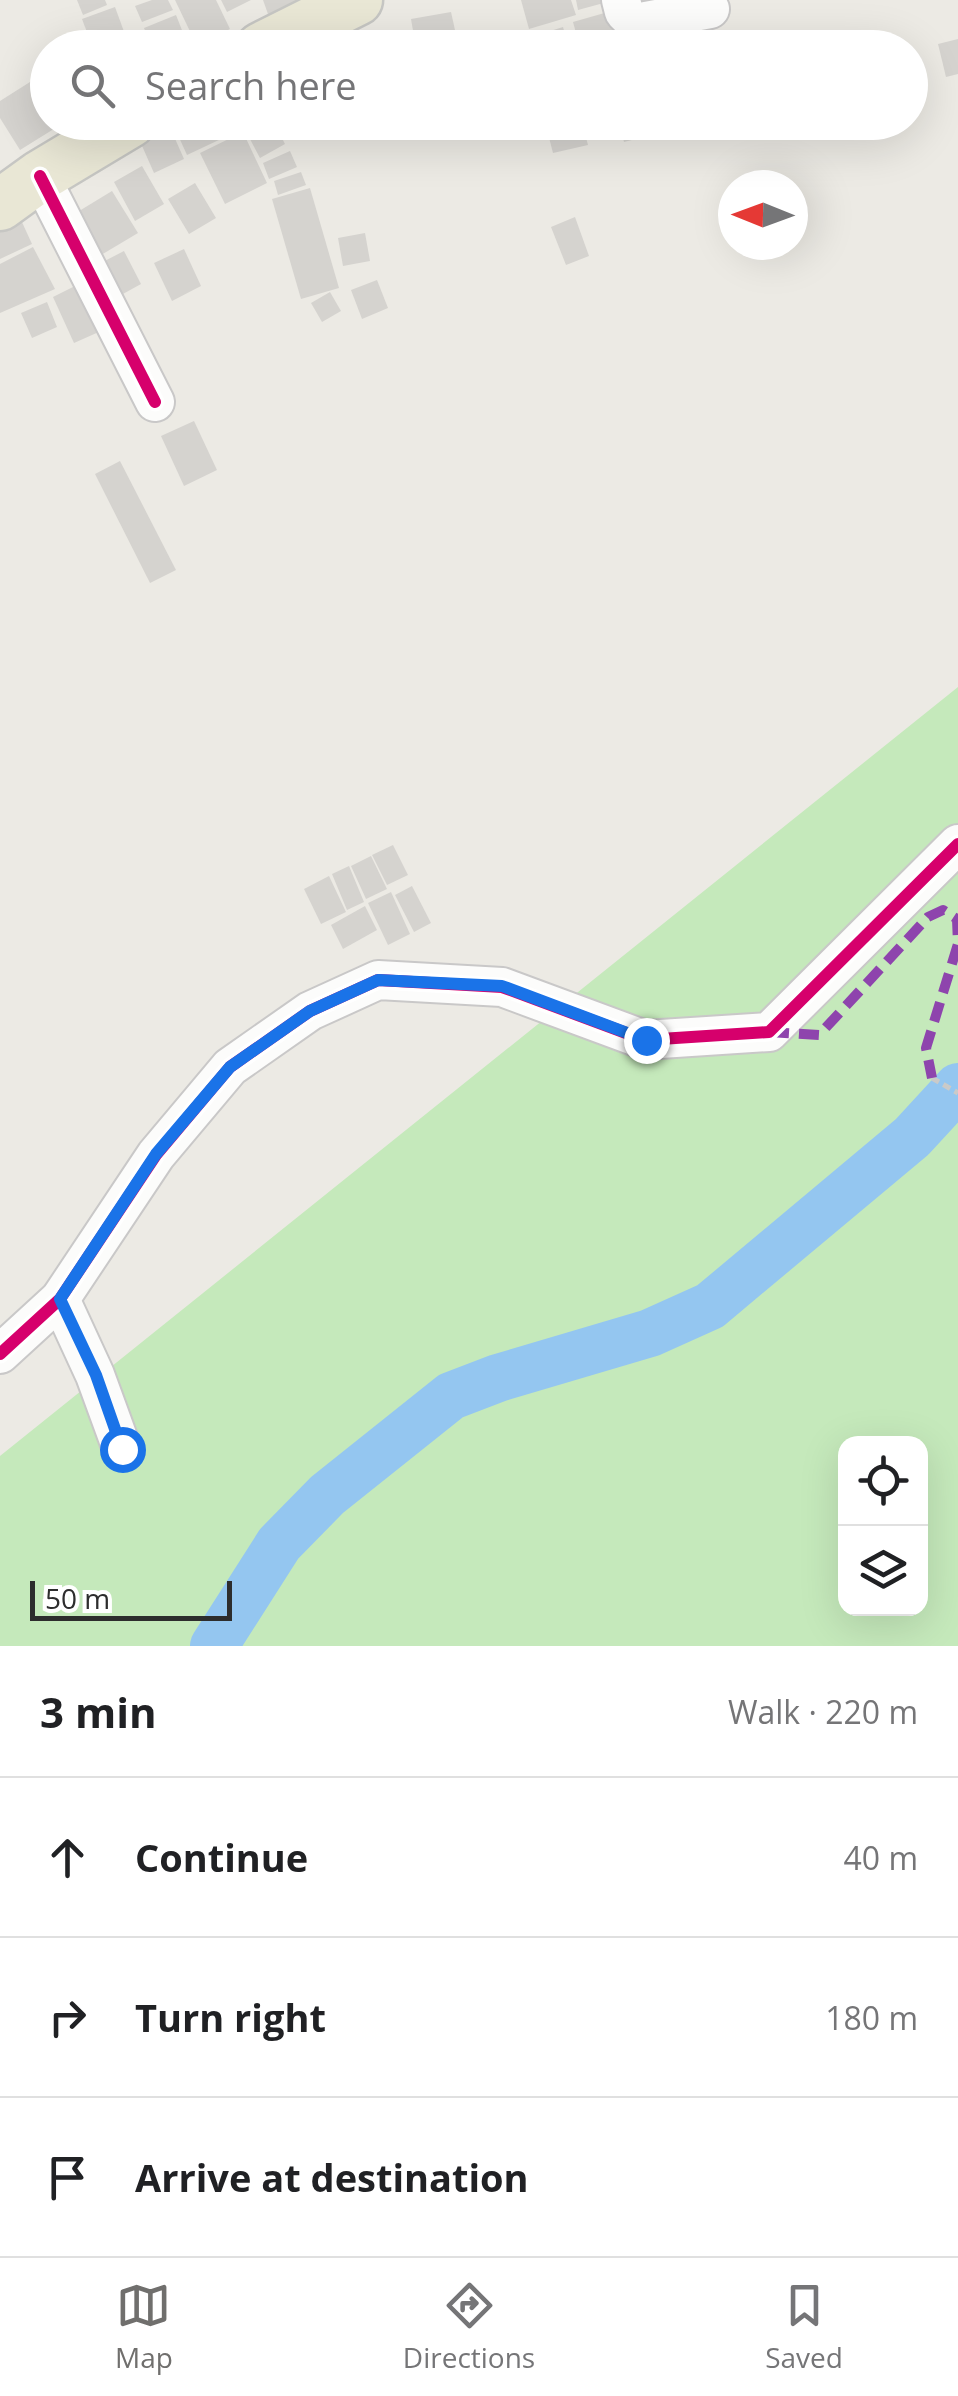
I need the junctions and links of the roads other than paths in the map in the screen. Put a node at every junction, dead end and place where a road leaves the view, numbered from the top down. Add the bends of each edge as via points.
1 (357, 0) edge
2 (621, 0) edge
3 (710, 8) dead end
4 (297, 30) edge
5 (100, 140) edge
6 (40, 176) junction
7 (0, 206) edge
8 (155, 402) dead end
9 (958, 844) edge
10 (60, 1299) junction
11 (0, 1354) edge
12 (122, 1449) dead end

1 - 4 main road
2 - 3 street via 635,22
5 - 6 main road
6 - 7 main road
6 - 8 street
9 - 10 street via 768,1032 646,1040 502,986 378,980 310,1011 230,1067 156,1154
10 - 11 street
10 - 12 street

